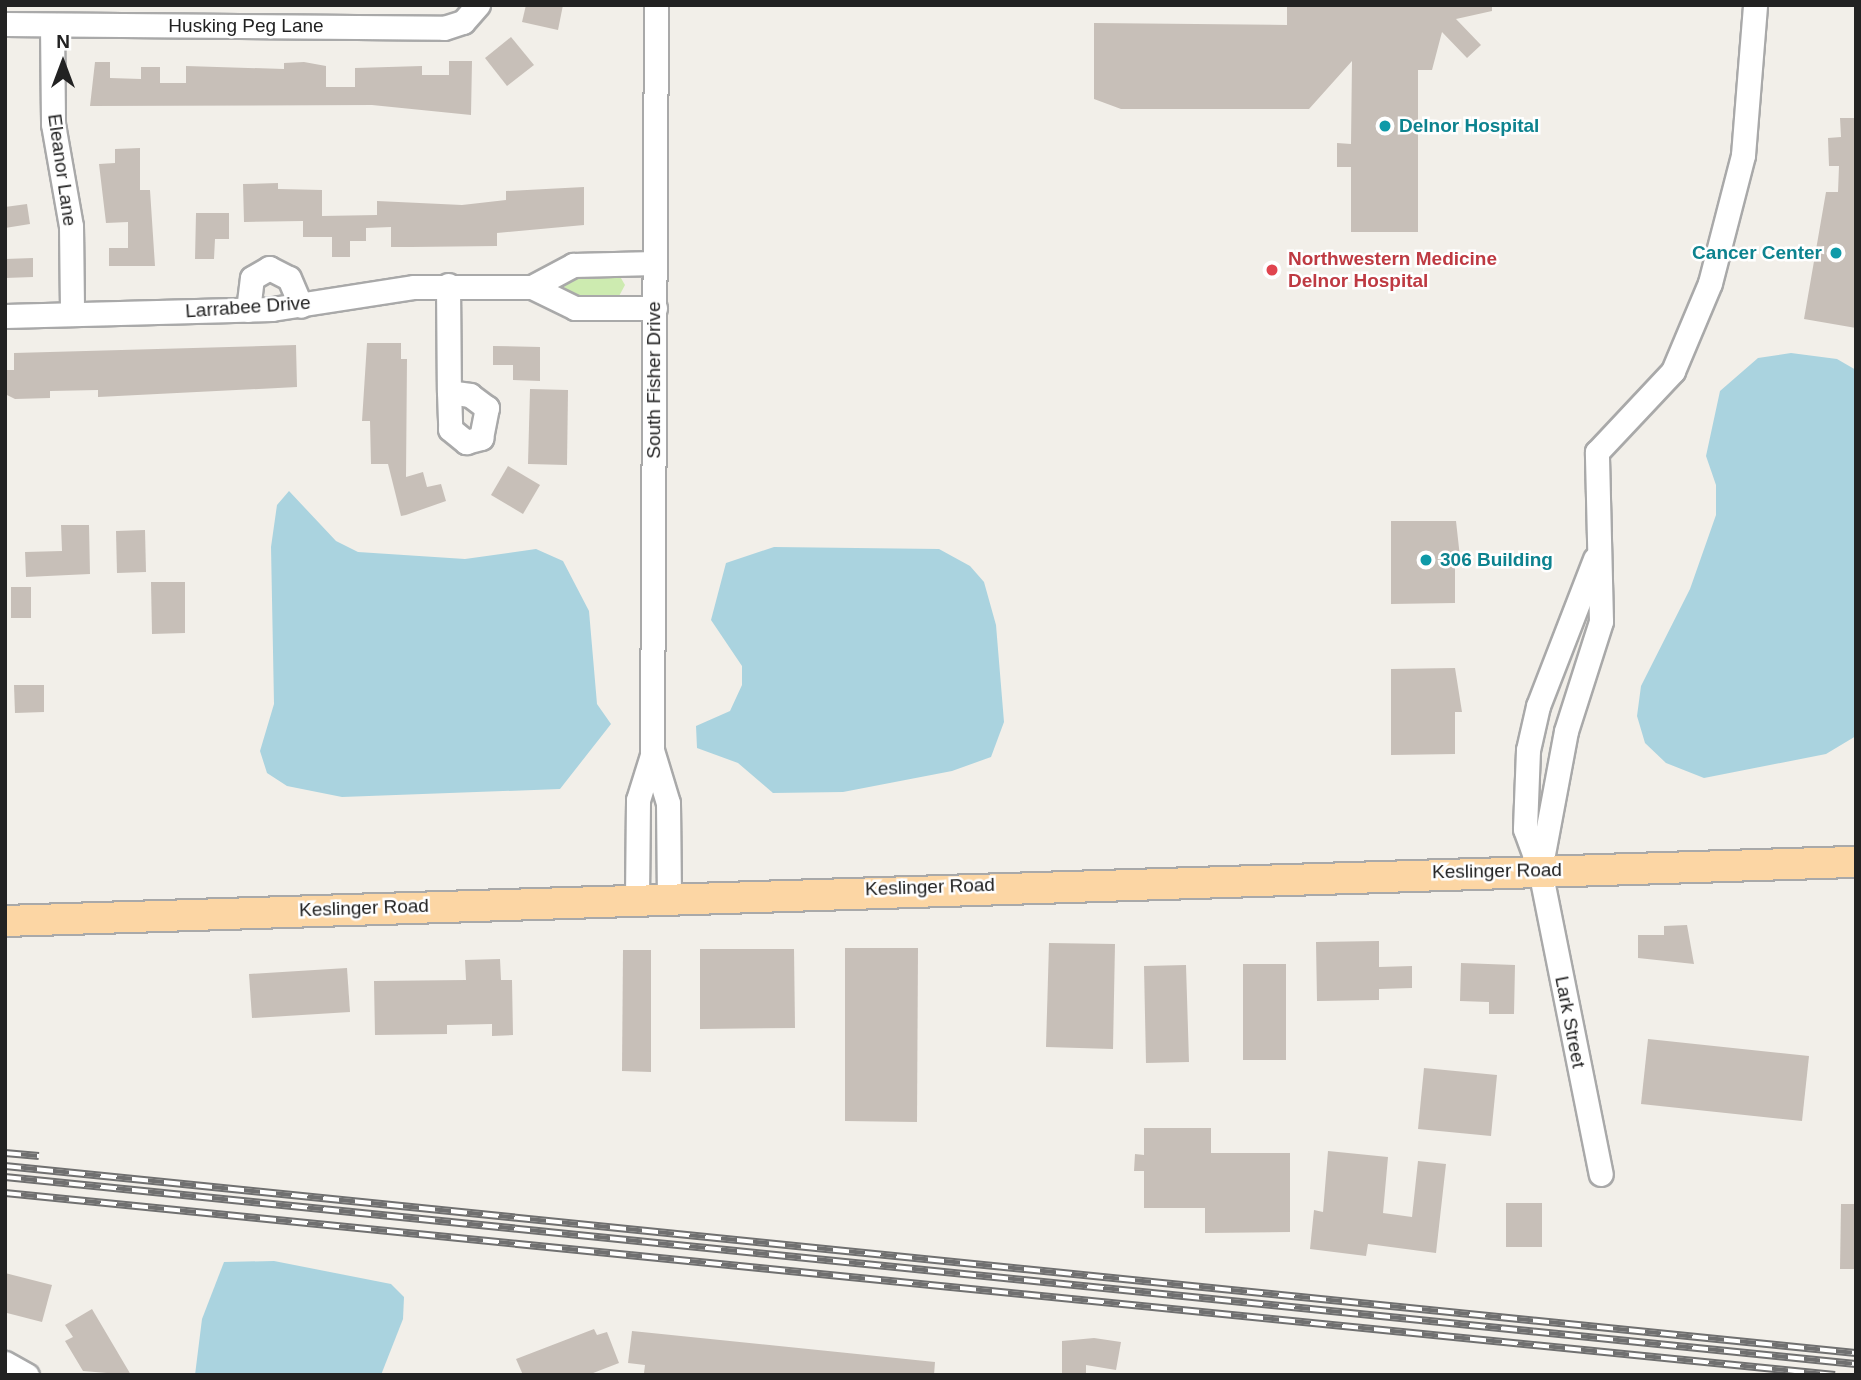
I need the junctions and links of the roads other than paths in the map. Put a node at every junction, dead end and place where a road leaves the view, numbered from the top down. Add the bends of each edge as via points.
1 (478, 5) edge
2 (656, 5) edge
3 (1755, 5) edge
4 (5, 24) edge
5 (52, 25) junction
6 (655, 263) junction
7 (448, 285) junction
8 (532, 287) junction
9 (301, 306) junction
10 (655, 308) junction
11 (248, 310) junction
12 (72, 314) junction
13 (5, 316) edge
14 (449, 392) dead end
15 (1598, 549) junction
16 (652, 752) junction
17 (1856, 862) edge
18 (1540, 870) junction
19 (669, 896) junction
20 (637, 897) junction
21 (5, 921) edge
22 (1601, 1174) dead end
23 (5, 1363) edge
24 (26, 1375) edge

1 - 5 street, Husking Peg Lane via 463,22 444,28
2 - 6 street, South Fisher Drive
3 - 15 street via 1743,155 1710,283 1673,371 1597,452
4 - 5 street, Husking Peg Lane
5 - 12 street, Eleanor Lane via 54,134 71,226
6 - 8 street, Larrabee Drive via 573,265
6 - 10 street, South Fisher Drive
7 - 8 street, Larrabee Drive
7 - 9 street, Larrabee Drive
7 - 14 street
8 - 10 street, Larrabee Drive via 575,308
9 - 11 street, Larrabee Drive
9 - 11 street via 289,278 269,268 252,278
10 - 16 street, South Fisher Drive
11 - 12 street, Larrabee Drive
12 - 13 street, Larrabee Drive
15 - 18 street via 1601,621 1566,732
15 - 18 street via 1528,750 1526,838
16 - 19 street, South Fisher Drive via 668,803
16 - 20 street, South Fisher Drive via 638,800
17 - 18 main road, Keslinger Road
18 - 19 main road, Keslinger Road
18 - 22 street, Lark Street
19 - 20 main road, Keslinger Road
20 - 21 main road, Keslinger Road
23 - 24 street

